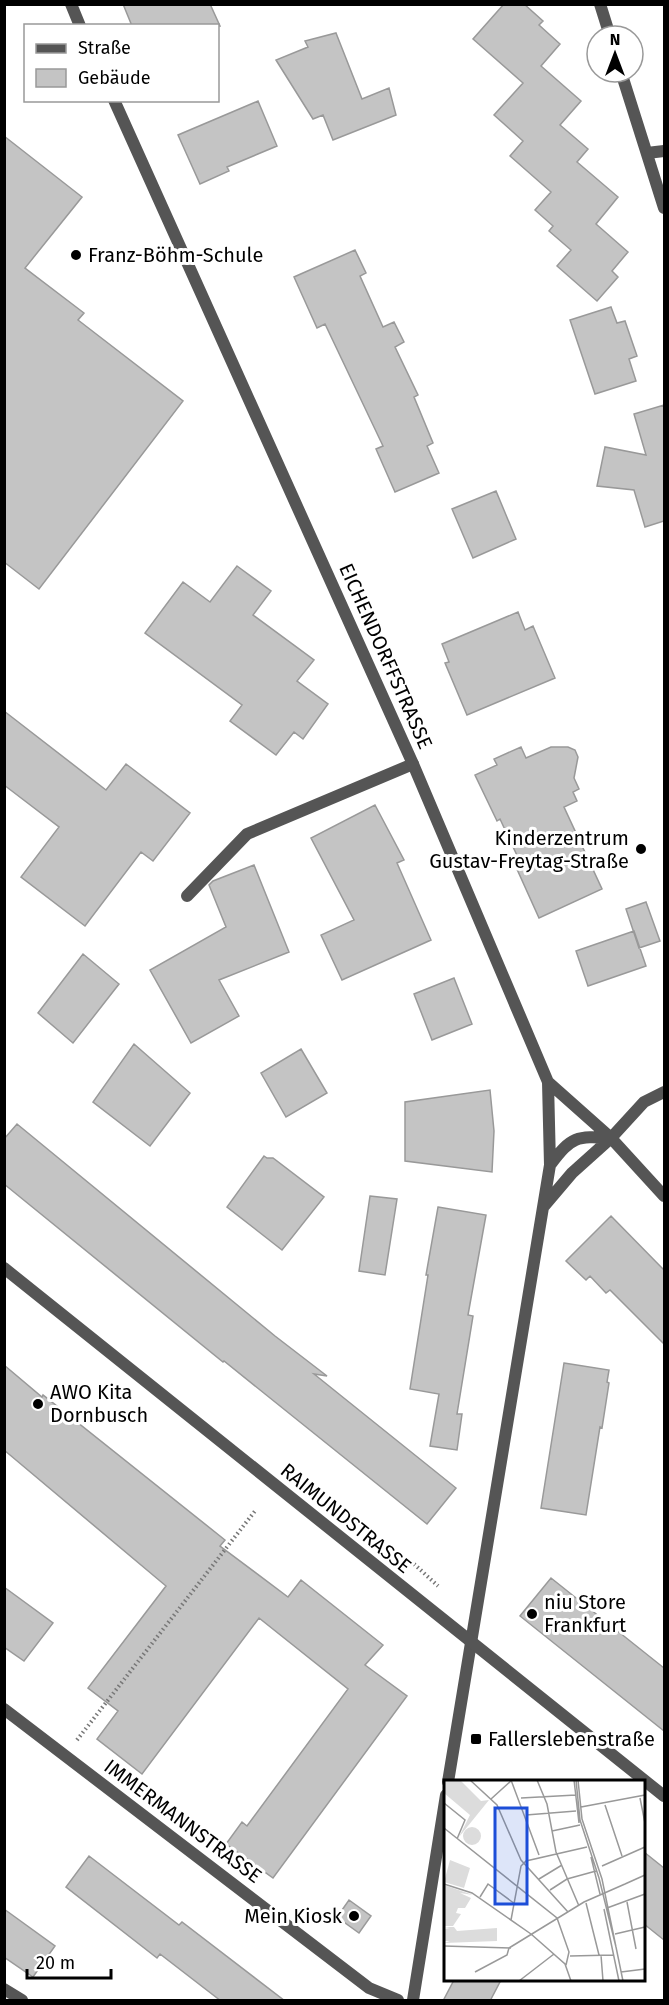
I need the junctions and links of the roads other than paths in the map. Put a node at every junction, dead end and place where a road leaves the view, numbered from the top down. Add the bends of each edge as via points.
1 (71, 4) edge
2 (600, 4) edge
3 (79, 24) edge
4 (606, 24) edge
5 (625, 84) edge
6 (115, 102) edge
7 (664, 151) edge
8 (646, 153) junction
9 (664, 208) edge
10 (413, 764) junction
11 (188, 896) dead end
12 (548, 1083) junction
13 (664, 1092) edge
14 (611, 1138) junction
15 (550, 1165) junction
16 (664, 1196) edge
17 (543, 1206) junction
18 (4, 1269) edge
19 (472, 1643) junction
20 (4, 1709) edge
21 (448, 1780) edge
22 (644, 1780) edge
23 (645, 1781) edge
24 (664, 1796) edge
25 (444, 1807) edge
26 (4, 1989) edge
27 (22, 2001) edge
28 (398, 2001) edge
29 (412, 2001) edge

1 - 3 street
2 - 4 street
5 - 8 street
6 - 10 street, EICHENDORFFSTRASSE
7 - 8 street
8 - 9 street
10 - 11 street via 247,834
10 - 12 street, EICHENDORFFSTRASSE
12 - 14 street, EICHENDORFFSTRASSE
12 - 15 street
13 - 14 street via 644,1102
14 - 15 street via 582,1137 564,1147
14 - 16 street, EICHENDORFFSTRASSE
14 - 17 street
15 - 17 street
17 - 19 street
18 - 19 street, RAIMUNDSTRASSE
19 - 21 street
19 - 22 street, RAIMUNDSTRASSE
20 - 28 street, IMMERMANNSTRASSE via 369,1988
23 - 24 street, RAIMUNDSTRASSE
25 - 29 street
26 - 27 street

